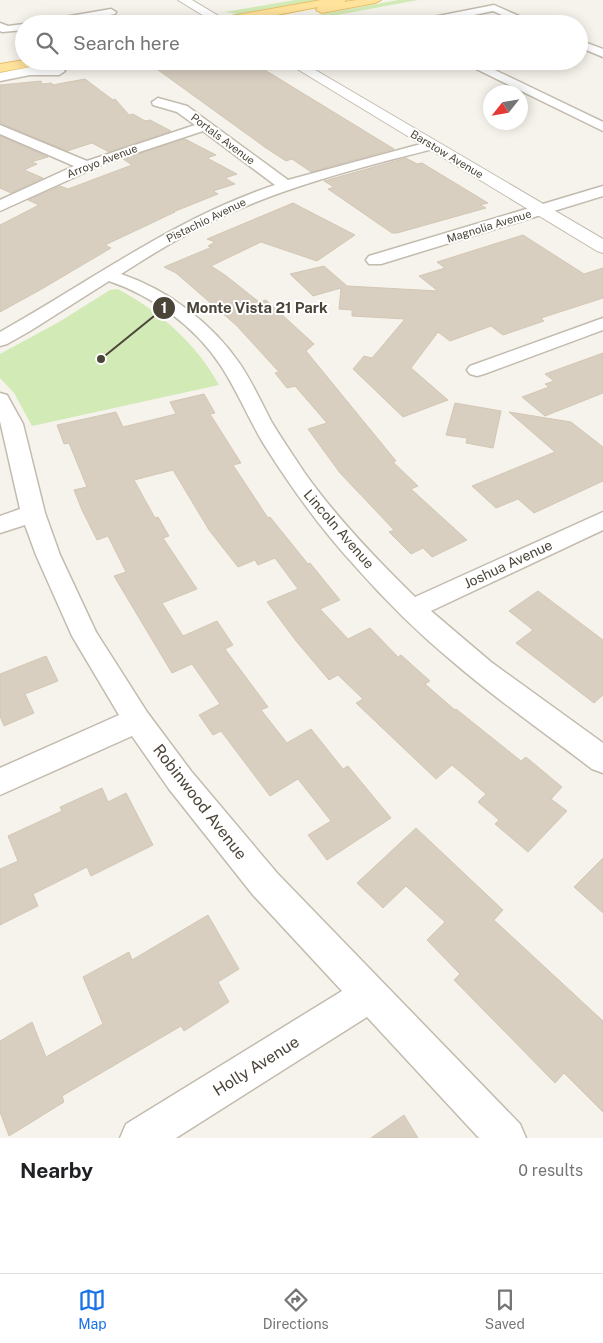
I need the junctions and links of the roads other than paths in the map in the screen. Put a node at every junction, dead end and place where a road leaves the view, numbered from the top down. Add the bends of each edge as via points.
1 (184, 0) edge
2 (340, 0) edge
3 (375, 0) edge
4 (99, 4) dead end
5 (94, 15) edge
6 (210, 15) edge
7 (264, 15) edge
8 (293, 15) edge
9 (459, 15) edge
10 (511, 15) edge
11 (588, 47) edge
12 (603, 53) edge
13 (15, 58) edge
14 (0, 61) edge
15 (15, 65) edge
16 (0, 68) edge
17 (59, 70) dead end
18 (305, 70) edge
19 (485, 70) edge
20 (0, 77) edge
21 (158, 102) dead end
22 (207, 126) junction
23 (603, 127) edge
24 (0, 129) edge
25 (432, 145) junction
26 (87, 166) junction
27 (285, 185) junction
28 (603, 191) edge
29 (0, 206) edge
30 (540, 210) junction
31 (603, 247) edge
32 (375, 260) dead end
33 (108, 275) junction
34 (603, 324) edge
35 (0, 340) edge
36 (477, 370) dead end
37 (0, 399) edge
38 (33, 513) junction
39 (603, 520) edge
40 (0, 525) edge
41 (412, 609) junction
42 (138, 720) junction
43 (603, 760) edge
44 (0, 782) edge
45 (371, 994) junction
46 (140, 1138) edge
47 (506, 1138) edge

1 - 6 street
2 - 7 main road
3 - 8 main road
4 - 5 street via 111,12
9 - 10 street via 494,8
11 - 12 street
13 - 14 main road
15 - 16 main road
17 - 20 street
18 - 25 street, Barstow Avenue
19 - 23 street
21 - 22 street, Portals Avenue via 182,109
22 - 26 street, Arroyo Avenue
22 - 27 street, Portals Avenue
24 - 26 street
25 - 27 street, Pistachio Avenue
25 - 30 street, Barstow Avenue
26 - 29 street, Arroyo Avenue
27 - 33 street, Pistachio Avenue via 183,230
28 - 30 street, Magnolia Avenue
30 - 31 street, Barstow Avenue
30 - 32 street, Magnolia Avenue
33 - 35 street, Pistachio Avenue
33 - 41 street, Lincoln Avenue via 126,280 162,301 224,356 298,481 351,546
34 - 36 street
37 - 38 street, Robinwood Avenue via 12,424
38 - 40 street
38 - 42 street, Robinwood Avenue via 48,555 85,636
39 - 41 street, Joshua Avenue
41 - 43 street, Lincoln Avenue via 479,667
42 - 44 street
42 - 45 street, Robinwood Avenue via 180,780 265,884
45 - 46 street, Holly Avenue
45 - 47 street, Robinwood Avenue

